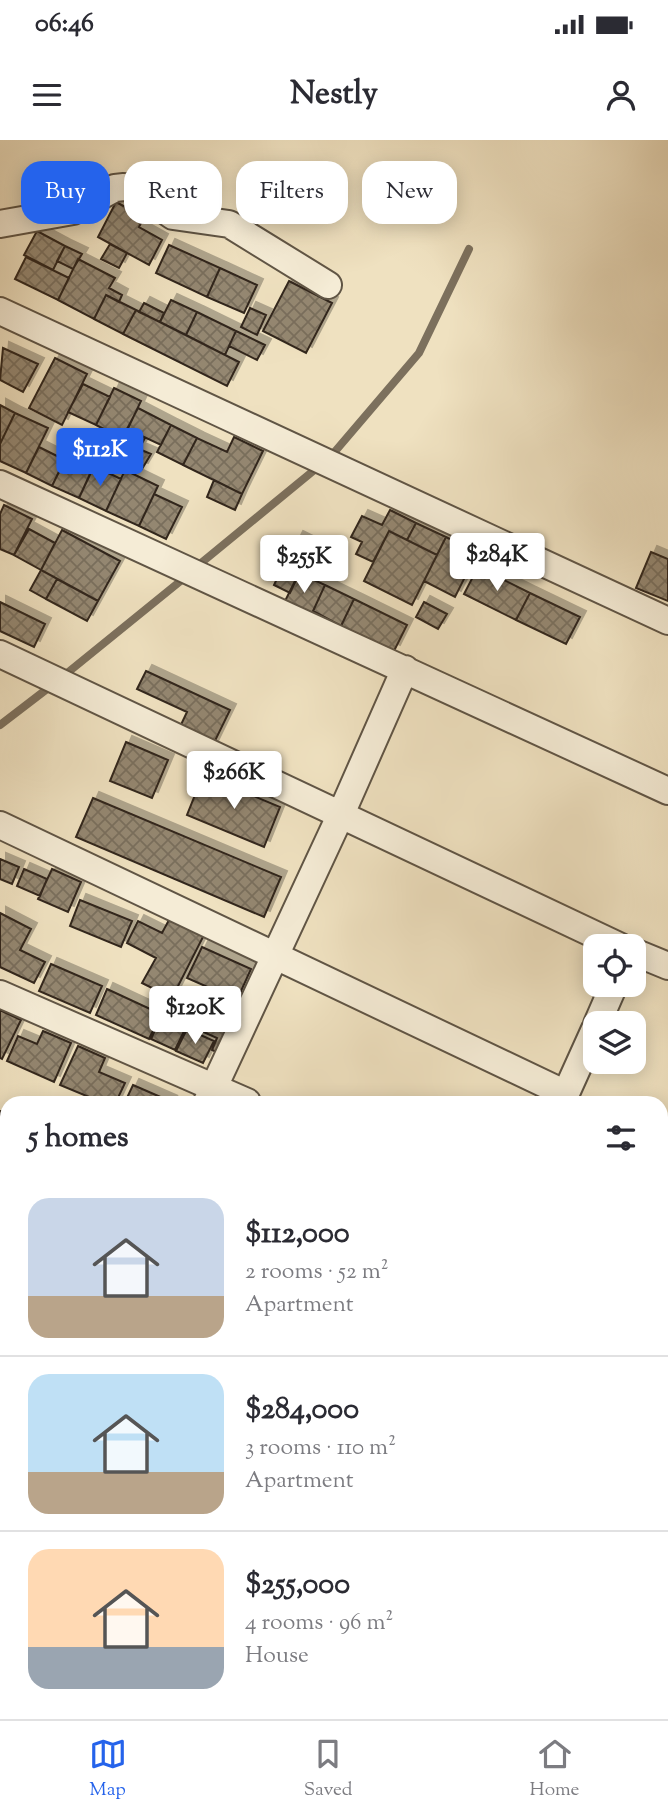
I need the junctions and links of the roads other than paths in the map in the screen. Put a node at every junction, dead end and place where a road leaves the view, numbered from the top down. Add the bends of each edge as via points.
1 (0, 224) edge
2 (328, 285) dead end
3 (0, 311) edge
4 (0, 484) edge
5 (668, 621) edge
6 (0, 654) edge
7 (405, 669) junction
8 (668, 791) edge
9 (341, 814) junction
10 (0, 825) edge
11 (594, 934) edge
12 (276, 953) junction
13 (646, 957) edge
14 (668, 966) edge
15 (0, 993) edge
16 (583, 1056) edge
17 (210, 1095) edge
18 (560, 1096) edge
19 (565, 1096) edge

1 - 2 street via 73,211 124,187 173,216 229,224
3 - 5 street
4 - 7 street
6 - 9 street
7 - 8 street
7 - 9 street
9 - 11 street
9 - 12 street
10 - 12 street
12 - 17 street
12 - 18 street
13 - 14 street
15 - 17 street
16 - 19 street

